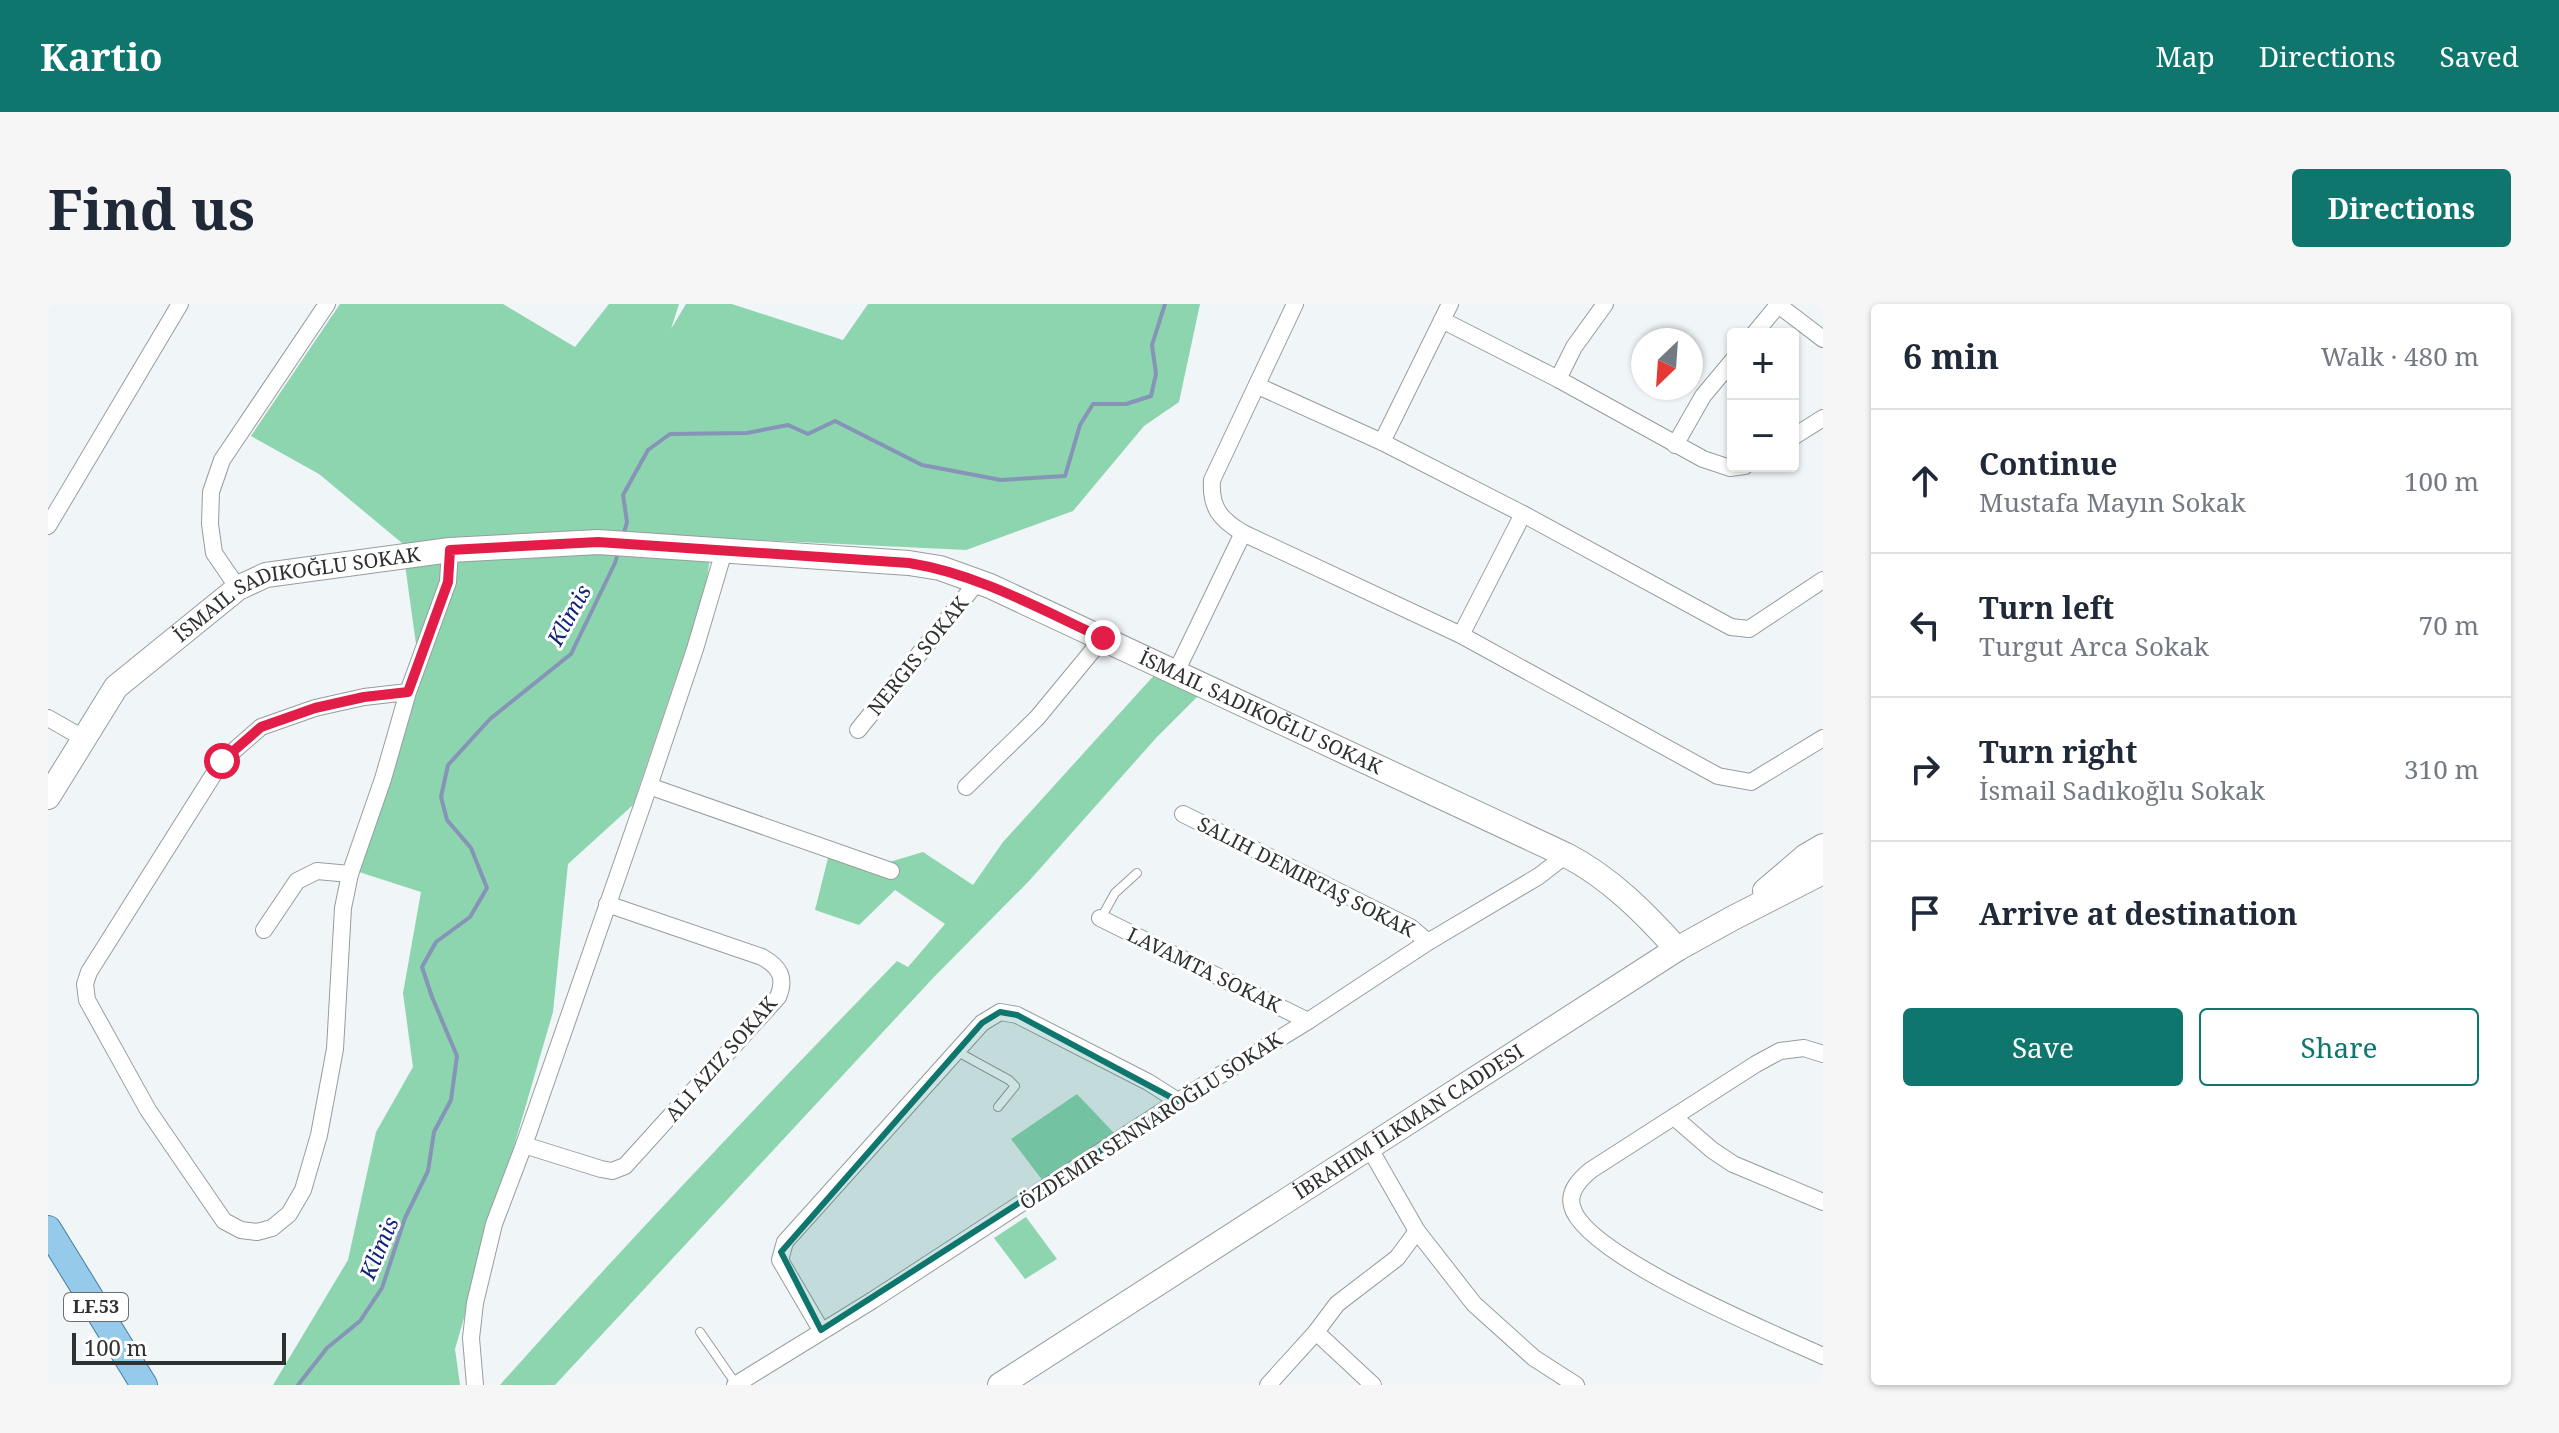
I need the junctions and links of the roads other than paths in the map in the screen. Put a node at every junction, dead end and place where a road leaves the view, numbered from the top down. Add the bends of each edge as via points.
1 (180, 304) edge
2 (327, 304) edge
3 (1295, 304) edge
4 (1450, 304) edge
5 (1605, 304) edge
6 (1777, 304) edge
7 (1442, 320) junction
8 (1759, 328) edge
9 (1823, 339) edge
10 (1727, 367) edge
11 (1558, 379) junction
12 (1258, 386) junction
13 (1823, 418) edge
14 (1799, 433) edge
15 (1382, 442) junction
16 (1675, 445) junction
17 (1727, 467) edge
18 (1523, 514) junction
19 (48, 526) edge
20 (1243, 533) junction
21 (450, 550) junction
22 (724, 551) junction
23 (1823, 580) edge
24 (978, 581) junction
25 (238, 588) junction
26 (1461, 635) junction
27 (1103, 638) junction
28 (1176, 672) junction
29 (408, 692) junction
30 (48, 718) edge
31 (858, 730) dead end
32 (83, 738) junction
33 (1823, 738) edge
34 (649, 786) junction
35 (966, 787) dead end
36 (48, 797) edge
37 (1183, 814) dead end
38 (1823, 846) edge
39 (1566, 855) junction
40 (891, 871) dead end
41 (1823, 872) edge
42 (1137, 873) dead end
43 (350, 874) junction
44 (607, 904) junction
45 (1100, 918) joint
46 (1733, 918) junction
47 (264, 930) dead end
48 (1428, 942) junction
49 (1677, 949) junction
50 (1308, 1021) junction
51 (958, 1052) junction
52 (1823, 1054) edge
53 (1178, 1101) junction
54 (998, 1107) dead end
55 (1674, 1117) junction
56 (524, 1145) junction
57 (1370, 1149) junction
58 (1823, 1202) edge
59 (48, 1229) edge
60 (1417, 1231) junction
61 (821, 1330) junction
62 (700, 1332) dead end
63 (1316, 1332) junction
64 (1823, 1356) edge
65 (736, 1384) edge
66 (144, 1385) edge
67 (475, 1385) edge
68 (1000, 1385) edge
69 (1268, 1385) edge
70 (1373, 1385) edge
71 (1576, 1385) edge

1 - 19 street
2 - 25 street via 222,460 211,492 214,553
3 - 12 street
4 - 7 street
5 - 11 street
6 - 8 street
6 - 9 street
7 - 11 street
7 - 15 street
10 - 16 street
11 - 16 street
12 - 15 street
12 - 20 street via 1212,480 1213,506
13 - 14 street
15 - 18 street
16 - 17 street
18 - 23 street via 1731,627 1749,629
18 - 26 street
20 - 26 street
20 - 28 street
21 - 22 street via 598,542
21 - 25 street via 266,575
21 - 29 street via 448,582
22 - 24 street via 909,563
22 - 34 street
24 - 27 street
24 - 31 street, NERGIS SOKAK
25 - 32 street via 116,687
26 - 33 street via 1718,776 1751,782
27 - 28 street
27 - 35 street via 1037,718
28 - 39 street
29 - 43 street
29 - 43 street via 364,697 274,722 222,761 85,984 87,1000 148,1110 224,1221 241,1230 272,1228 289,1214 303,1190 335,1049 343,908
30 - 32 street
32 - 36 street
34 - 40 street
34 - 44 street
37 - 48 street, SALIH DEMIRTAŞ SOKAK via 1410,927
38 - 46 street
39 - 48 street, ÖZDEMIR SENNAROĞLU SOKAK
39 - 49 street via 1615,886
41 - 46 street, İBRAHIM İLKMAN CADDESI
42 - 45 lane via 1115,893
43 - 47 street via 317,871 297,881
44 - 56 street
44 - 56 street, ALI AZIZ SOKAK via 762,957 779,970 783,986 625,1166 601,1169
45 - 50 street, LAVAMTA SOKAK
46 - 49 street, İBRAHIM İLKMAN CADDESI
48 - 50 street, ÖZDEMIR SENNAROĞLU SOKAK
49 - 57 street, İBRAHIM İLKMAN CADDESI
50 - 53 street, ÖZDEMIR SENNAROĞLU SOKAK
51 - 53 street via 982,1023 1000,1012 1017,1015
51 - 54 lane via 1015,1086
51 - 61 street via 785,1242 780,1260
52 - 55 street via 1804,1048 1780,1051
53 - 61 street, ÖZDEMIR SENNAROĞLU SOKAK
55 - 58 street via 1733,1164
55 - 64 street via 1581,1177 1572,1195 1576,1215 1596,1238 1657,1277
56 - 67 street via 494,1224 475,1303
57 - 60 street
57 - 68 street, İBRAHIM İLKMAN CADDESI
59 - 66 main road, LF.53
60 - 63 street via 1397,1258 1337,1304
60 - 71 street via 1474,1304 1534,1358
61 - 65 street, ÖZDEMIR SENNAROĞLU SOKAK
62 - 65 lane
63 - 69 street
63 - 70 street

